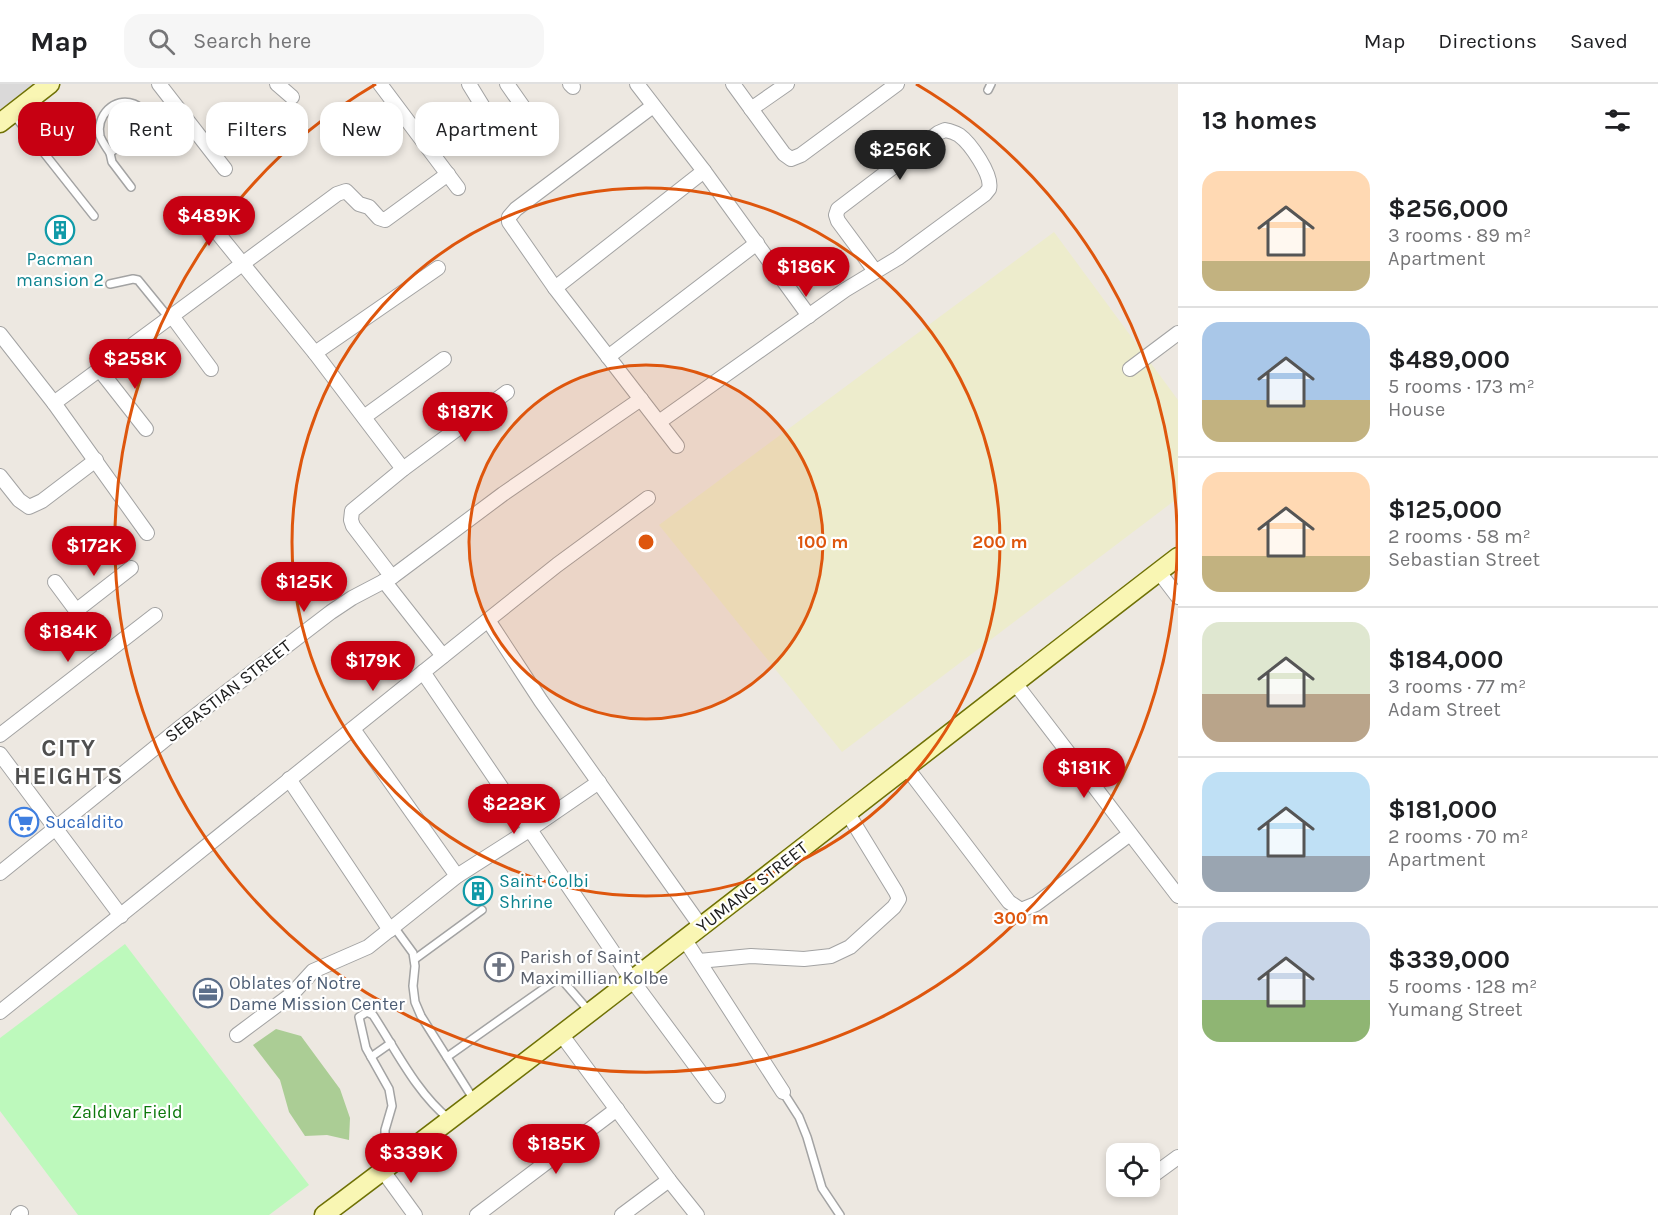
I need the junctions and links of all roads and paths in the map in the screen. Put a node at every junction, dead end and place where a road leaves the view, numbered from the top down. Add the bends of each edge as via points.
1 (50, 84) edge
2 (159, 84) edge
3 (277, 84) edge
4 (380, 84) edge
5 (469, 84) edge
6 (507, 84) edge
7 (637, 84) edge
8 (733, 84) edge
9 (786, 84) edge
10 (897, 84) edge
11 (292, 97) dead end
12 (173, 102) edge
13 (480, 102) edge
14 (520, 102) edge
15 (653, 106) junction
16 (751, 109) junction
17 (108, 110) edge
18 (6, 118) edge
19 (194, 129) edge
20 (108, 149) edge
21 (111, 156) edge
22 (225, 169) dead end
23 (704, 171) junction
24 (448, 174) junction
25 (131, 187) dead end
26 (458, 188) dead end
27 (200, 210) dead end
28 (94, 216) dead end
29 (757, 243) junction
30 (242, 263) junction
31 (438, 268) dead end
32 (875, 271) junction
33 (110, 284) dead end
34 (555, 288) junction
35 (809, 316) junction
36 (170, 317) junction
37 (1178, 333) edge
38 (0, 334) edge
39 (315, 353) junction
40 (609, 357) junction
41 (444, 359) dead end
42 (99, 369) junction
43 (211, 369) dead end
44 (1130, 369) dead end
45 (507, 392) dead end
46 (641, 399) junction
47 (54, 403) junction
48 (364, 417) junction
49 (659, 422) junction
50 (146, 429) dead end
51 (677, 446) dead end
52 (96, 460) junction
53 (403, 469) junction
54 (0, 476) edge
55 (648, 498) dead end
56 (147, 533) dead end
57 (1178, 557) edge
58 (131, 568) dead end
59 (1159, 572) junction
60 (388, 579) junction
61 (55, 582) dead end
62 (1178, 597) edge
63 (76, 610) junction
64 (155, 615) dead end
65 (488, 620) junction
66 (107, 652) junction
67 (443, 656) junction
68 (423, 672) junction
69 (1016, 683) junction
70 (353, 729) junction
71 (0, 735) edge
72 (0, 754) edge
73 (907, 768) junction
74 (289, 779) junction
75 (599, 782) junction
76 (847, 812) junction
77 (56, 828) junction
78 (529, 830) junction
79 (1130, 834) junction
80 (0, 873) edge
81 (457, 876) junction
82 (1178, 896) edge
83 (482, 909) dead end
84 (121, 916) junction
85 (392, 928) junction
86 (702, 928) junction
87 (685, 940) junction
88 (415, 959) junction
89 (699, 961) junction
90 (632, 980) junction
91 (0, 1012) edge
92 (590, 1012) junction
93 (561, 1034) junction
94 (237, 1035) dead end
95 (391, 1043) junction
96 (371, 1057) junction
97 (447, 1057) junction
98 (783, 1092) joint
99 (718, 1096) dead end
100 (474, 1100) junction
101 (617, 1110) junction
102 (449, 1119) junction
103 (1178, 1157) edge
104 (387, 1168) junction
105 (1160, 1170) edge
106 (669, 1180) junction
107 (324, 1215) edge
108 (415, 1215) edge
109 (477, 1215) edge
110 (622, 1215) edge
111 (697, 1215) edge
112 (840, 1215) edge

1 - 18 main road
2 - 12 street
3 - 11 street
4 - 24 street
5 - 13 street
6 - 14 street
7 - 15 street
8 - 16 street
9 - 16 street
10 - 16 street via 791,159
15 - 23 street
15 - 34 street via 509,217
17 - 20 lane via 100,125 100,135
18 - 28 lane
19 - 22 street
21 - 25 lane
23 - 29 street
23 - 34 street
24 - 26 street
24 - 30 street via 385,220 346,191 341,192
27 - 30 street
29 - 35 street
29 - 40 street
30 - 36 street
30 - 39 street
31 - 39 street
32 - 32 street via 838,221 838,209 938,133 945,130 959,135 986,171 989,189
32 - 35 street
33 - 36 lane via 138,280
34 - 40 street
35 - 49 street
36 - 42 street
36 - 43 street
37 - 44 street
38 - 47 street
39 - 48 street
40 - 46 street
41 - 48 street
42 - 47 street
42 - 50 street
45 - 53 street
46 - 49 street
46 - 60 street, SEBASTIAN STREET
47 - 52 street
48 - 53 street
49 - 51 street
52 - 54 street via 29,507
52 - 56 street
53 - 60 street via 356,507 351,516 353,526
55 - 65 street
57 - 59 main road, YUMANG STREET
58 - 63 street
59 - 62 street
59 - 69 main road, YUMANG STREET
60 - 67 street
60 - 77 street, SEBASTIAN STREET via 352,598 261,664
61 - 63 street
63 - 66 street
64 - 66 street
65 - 67 street
65 - 75 street
66 - 71 street
67 - 68 street
68 - 70 street
68 - 78 street
69 - 73 main road, YUMANG STREET
69 - 79 street
70 - 74 street
70 - 81 street
72 - 77 street
73 - 76 main road, YUMANG STREET
73 - 79 street via 1009,902 1021,910 1036,904
74 - 84 street
74 - 85 street
75 - 78 street
75 - 86 street
76 - 86 main road, YUMANG STREET
76 - 89 street via 899,898 894,907 850,947 831,956 751,956
77 - 80 street, SEBASTIAN STREET
77 - 84 street
78 - 81 street
78 - 90 street
79 - 82 street
81 - 85 street
83 - 88 lane
84 - 91 street
85 - 88 lane via 410,947
85 - 94 street via 359,952 313,971 292,994
86 - 87 main road, YUMANG STREET
87 - 89 street
87 - 90 main road, YUMANG STREET
88 - 97 lane via 415,1002
89 - 98 street
90 - 92 main road, YUMANG STREET
90 - 99 street
92 - 93 main road, YUMANG STREET
92 - 97 lane via 563,981 556,980
93 - 100 main road, YUMANG STREET
93 - 101 street
95 - 96 lane
95 - 96 lane via 372,1015 362,1013 361,1035
95 - 102 lane via 428,1098
96 - 104 lane via 389,1089 392,1106 385,1130
97 - 100 lane
98 - 112 lane via 799,1117 822,1188
100 - 102 main road, YUMANG STREET
101 - 106 street
101 - 109 street
102 - 104 main road, YUMANG STREET
103 - 105 street
104 - 107 main road, YUMANG STREET
104 - 108 street
106 - 110 street
106 - 111 street

